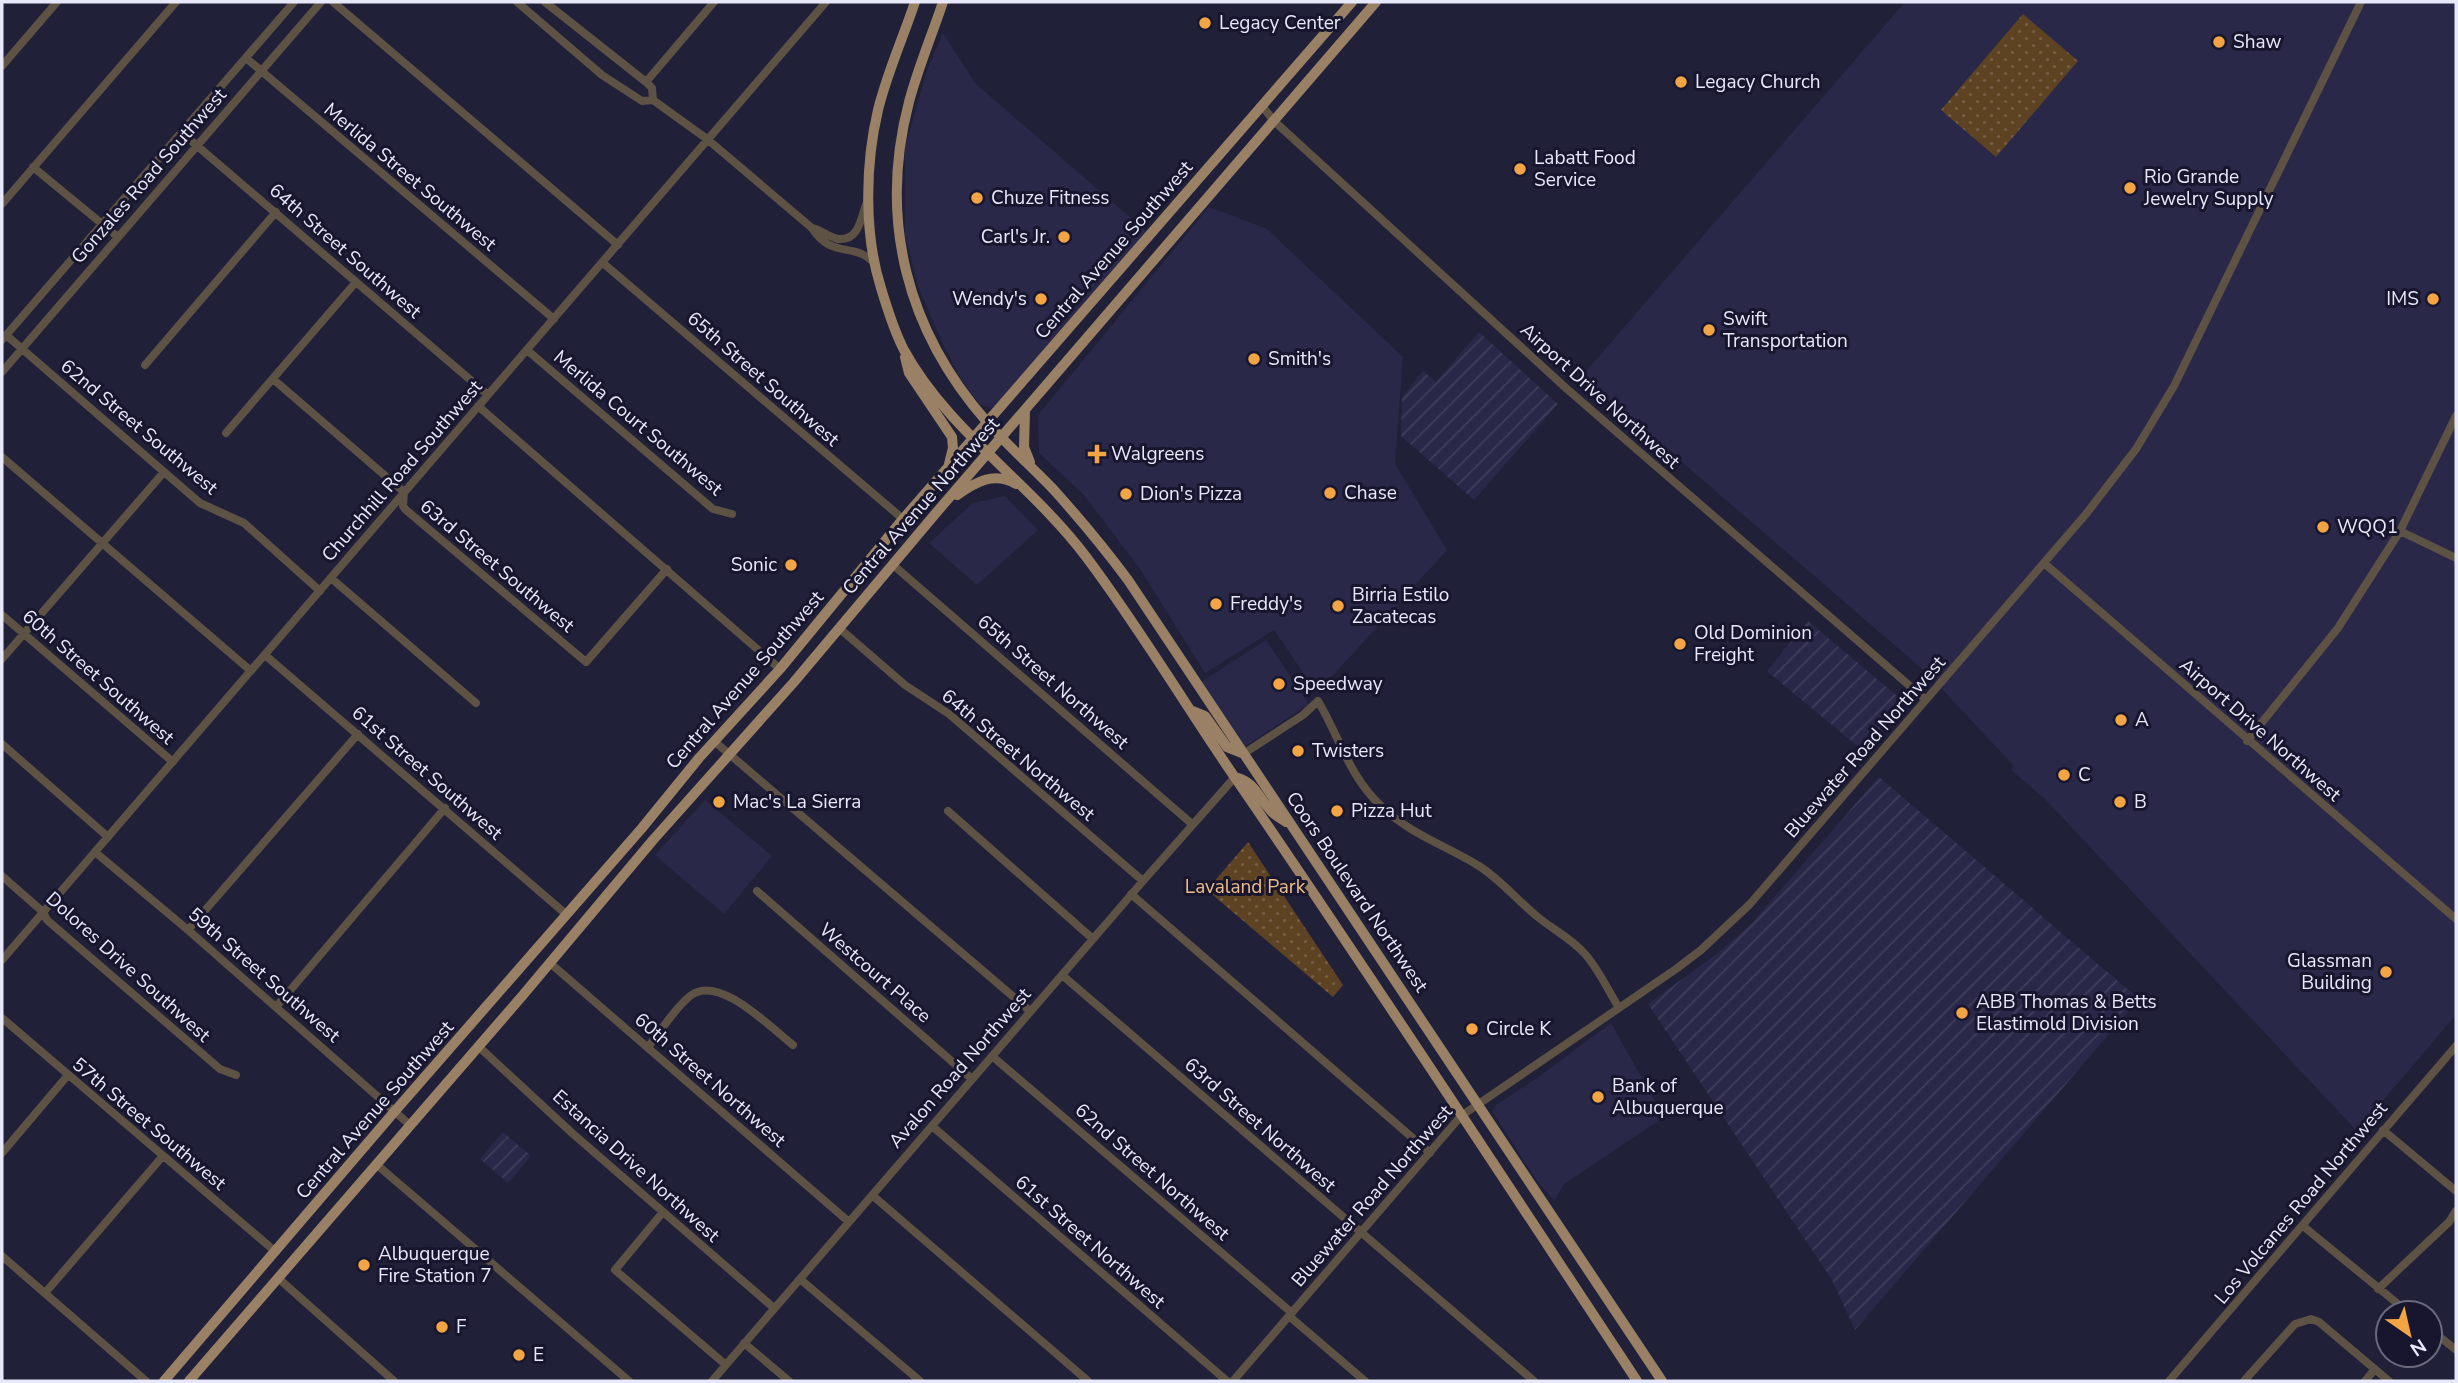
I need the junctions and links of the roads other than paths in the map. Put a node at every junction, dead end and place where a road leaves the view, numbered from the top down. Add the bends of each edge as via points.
1 (57, 2) edge
2 (176, 2) edge
3 (294, 2) edge
4 (321, 2) edge
5 (333, 2) edge
6 (517, 2) edge
7 (545, 2) edge
8 (714, 2) edge
9 (826, 2) edge
10 (915, 2) edge
11 (943, 2) edge
12 (1352, 2) edge
13 (1376, 2) edge
14 (2361, 2) edge
15 (1312, 47) junction
16 (246, 58) junction
17 (1325, 61) junction
18 (2, 66) edge
19 (261, 71) junction
20 (646, 82) junction
21 (653, 100) junction
22 (1262, 106) junction
23 (1274, 121) junction
24 (181, 132) junction
25 (708, 139) junction
26 (196, 145) junction
27 (33, 167) junction
28 (869, 199) junction
29 (2, 204) edge
30 (276, 212) junction
31 (101, 223) junction
32 (811, 228) junction
33 (118, 237) junction
34 (618, 245) junction
35 (603, 262) junction
36 (874, 263) junction
37 (356, 282) junction
38 (554, 319) junction
39 (4, 337) edge
40 (903, 348) junction
41 (22, 349) junction
42 (527, 350) junction
43 (145, 365) dead end
44 (2, 372) edge
45 (273, 379) junction
46 (488, 395) junction
47 (478, 406) junction
48 (1025, 411) junction
49 (2456, 416) edge
50 (987, 422) junction
51 (226, 433) dead end
52 (974, 438) junction
53 (1002, 438) junction
54 (989, 453) junction
55 (2, 457) edge
56 (948, 467) junction
57 (1032, 468) junction
58 (164, 472) junction
59 (1027, 490) junction
60 (404, 492) junction
61 (942, 506) junction
62 (732, 514) dead end
63 (903, 519) junction
64 (2400, 531) junction
65 (102, 543) junction
66 (1103, 546) junction
67 (1086, 556) junction
68 (2456, 558) edge
69 (2044, 563) junction
70 (892, 564) junction
71 (667, 569) junction
72 (331, 578) junction
73 (320, 591) junction
74 (2, 615) edge
75 (838, 628) junction
76 (24, 634) junction
77 (265, 655) junction
78 (2, 659) edge
79 (780, 669) junction
80 (251, 671) junction
81 (1926, 701) junction
82 (476, 703) dead end
83 (1193, 711) junction
84 (358, 734) junction
85 (714, 741) junction
86 (2247, 741) junction
87 (2, 744) edge
88 (1243, 754) junction
89 (730, 755) junction
90 (173, 762) junction
91 (1235, 777) junction
92 (446, 808) junction
93 (948, 811) dead end
94 (1192, 824) junction
95 (1292, 826) junction
96 (108, 837) junction
97 (95, 852) junction
98 (2, 876) edge
99 (1143, 881) junction
100 (757, 891) dead end
101 (1131, 894) junction
102 (43, 912) junction
103 (568, 915) junction
104 (2456, 919) edge
105 (188, 930) junction
106 (1093, 939) junction
107 (2, 960) edge
108 (550, 962) junction
109 (1062, 975) junction
110 (276, 1007) junction
111 (1619, 1008) junction
112 (1030, 1012) junction
113 (2, 1018) edge
114 (793, 1045) dead end
115 (478, 1046) junction
116 (648, 1048) junction
117 (2455, 1051) edge
118 (992, 1056) junction
119 (68, 1075) junction
120 (236, 1075) dead end
121 (972, 1079) junction
122 (1477, 1104) junction
123 (395, 1111) junction
124 (1461, 1116) junction
125 (410, 1125) junction
126 (932, 1126) junction
127 (2383, 1130) junction
128 (2, 1153) edge
129 (1430, 1153) junction
130 (162, 1157) junction
131 (376, 1164) junction
132 (2456, 1191) edge
133 (872, 1195) junction
134 (2456, 1211) edge
135 (663, 1212) junction
136 (849, 1222) junction
137 (2303, 1226) junction
138 (1360, 1233) junction
139 (276, 1252) junction
140 (2, 1256) edge
141 (278, 1278) junction
142 (800, 1279) junction
143 (2378, 1289) junction
144 (45, 1293) junction
145 (2391, 1299) edge
146 (774, 1308) junction
147 (1290, 1314) junction
148 (744, 1343) junction
149 (726, 1365) junction
150 (2374, 1368) edge
151 (2375, 1369) joint
152 (384, 1372) junction
153 (146, 1381) edge
154 (164, 1381) edge
155 (189, 1381) edge
156 (376, 1381) edge
157 (394, 1381) edge
158 (629, 1381) edge
159 (712, 1381) edge
160 (789, 1381) edge
161 (920, 1381) edge
162 (1088, 1381) edge
163 (1227, 1381) edge
164 (1233, 1381) edge
165 (1365, 1381) edge
166 (1534, 1381) edge
167 (1637, 1381) edge
168 (1662, 1381) edge
169 (2169, 1381) edge
170 (2244, 1381) edge
171 (2365, 1381) edge
172 (2389, 1381) edge

1 - 18 street
2 - 27 street
3 - 16 street, Gonzales Road Southwest
4 - 19 street, Gonzales Road Southwest
5 - 34 street
6 - 21 street via 602,75 642,101
7 - 20 street
8 - 20 street
9 - 25 street, Churchhill Road Southwest
10 - 28 main road via 878,110
11 - 50 main road, Coors Boulevard Northwest via 903,127 896,186 900,247 913,300 928,332
12 - 15 main road, Central Avenue Southwest
13 - 17 main road, Central Avenue Northwest
14 - 69 street, Bluewater Road Northwest via 2174,386 2124,465
15 - 17 main road
15 - 22 main road, Central Avenue Southwest
16 - 19 street, Merlida Street Southwest
16 - 24 street, Gonzales Road Southwest
17 - 23 main road, Central Avenue Northwest
19 - 26 street, Gonzales Road Southwest
19 - 38 street, Merlida Street Southwest
20 - 21 street
21 - 25 street
22 - 23 street, Airport Drive Northwest
22 - 50 main road, Central Avenue Southwest
23 - 48 main road, Central Avenue Northwest
23 - 81 street, Airport Drive Northwest via 1567,389
24 - 26 street, 64th Street Southwest
24 - 31 street, Gonzales Road Southwest
25 - 32 street
25 - 34 street, Churchhill Road Southwest
26 - 30 street, 64th Street Southwest
26 - 33 street, Gonzales Road Southwest
27 - 29 street
27 - 31 street
28 - 32 street via 859,229 849,237 838,239
28 - 36 main road
30 - 37 street, 64th Street Southwest
30 - 43 street
31 - 33 street
31 - 39 street, Gonzales Road Southwest
32 - 36 street via 829,246 867,255
33 - 41 street, Gonzales Road Southwest
34 - 35 street, Churchhill Road Southwest
35 - 38 street, Churchhill Road Southwest
35 - 63 street, 65th Street Southwest
36 - 40 main road
37 - 45 street
37 - 46 street, 64th Street Southwest
38 - 42 street, Churchhill Road Southwest
39 - 41 street, 62nd Street Southwest
40 - 52 main road, Coors Boulevard Northwest via 925,382
40 - 56 main road via 909,373 952,437
41 - 44 street, Gonzales Road Southwest
41 - 58 street, 62nd Street Southwest
42 - 46 street, Churchhill Road Southwest
42 - 62 street, Merlida Court Southwest via 713,509
45 - 51 street
45 - 60 street, 63rd Street Southwest
46 - 47 street, Churchhill Road Southwest
47 - 60 street, Churchhill Road Southwest
47 - 71 street
48 - 53 main road, Central Avenue Northwest
48 - 57 main road via 1024,447
49 - 64 street
50 - 52 main road, Central Avenue Southwest
50 - 53 main road, Coors Boulevard Northwest
52 - 54 main road, Coors Boulevard Northwest
52 - 56 main road, Central Avenue Southwest
53 - 54 main road, Central Avenue Northwest
53 - 57 main road, Coors Boulevard Northwest
54 - 59 main road, Coors Boulevard Northwest
54 - 61 main road, Central Avenue Northwest
55 - 65 street
56 - 63 main road, Central Avenue Southwest
57 - 66 main road, Coors Boulevard Northwest
58 - 65 street
58 - 73 street, 62nd Street Southwest via 200,503 244,523
59 - 61 main road via 1006,478 989,479
59 - 67 main road, Coors Boulevard Northwest
60 - 71 street, 63rd Street Southwest via 402,506 406,510 586,662
60 - 72 street, Churchhill Road Southwest
61 - 70 main road, Central Avenue Northwest
63 - 79 main road, Central Avenue Southwest
64 - 68 street
64 - 86 street via 2334,634
65 - 76 street
65 - 80 street
66 - 67 main road
66 - 88 main road, Coors Boulevard Northwest
67 - 83 main road, Coors Boulevard Northwest
69 - 81 street, Bluewater Road Northwest
69 - 86 street, Airport Drive Northwest
70 - 75 main road, Central Avenue Northwest
70 - 94 street, 65th Street Northwest
71 - 79 street
72 - 73 street, Churchhill Road Southwest
72 - 82 street
73 - 77 street, Churchhill Road Southwest
74 - 76 street, 60th Street Southwest
75 - 89 main road, Central Avenue Northwest
75 - 99 street, 64th Street Northwest via 905,685 949,715
76 - 78 street
76 - 90 street, 60th Street Southwest
77 - 80 street, Churchhill Road Southwest
77 - 84 street, 61st Street Southwest
79 - 85 main road, Central Avenue Southwest
80 - 90 street, Churchhill Road Southwest
81 - 111 street, Bluewater Road Northwest via 1750,904 1700,950
83 - 88 main road via 1205,716 1227,747
83 - 91 main road, Coors Boulevard Northwest
84 - 92 street, 61st Street Southwest
84 - 105 street
85 - 89 street
85 - 103 main road, Central Avenue Southwest
86 - 104 street, Airport Drive Northwest
87 - 96 street
88 - 95 main road, Coors Boulevard Northwest
88 - 111 street via 1318,701 1358,781 1380,806 1419,835 1482,868 1564,936 1584,953
89 - 108 main road, Central Avenue Northwest
89 - 112 street
90 - 96 street, Churchhill Road Southwest
91 - 94 street, Avalon Road Northwest
91 - 95 main road via 1255,788 1272,812
91 - 124 main road, Coors Boulevard Northwest
92 - 103 street, 61st Street Southwest
92 - 110 street
93 - 106 street
94 - 99 street, Avalon Road Northwest
95 - 122 main road, Coors Boulevard Northwest
96 - 97 street, Churchhill Road Southwest
97 - 102 street, Churchhill Road Southwest
97 - 105 street, 59th Street Southwest
98 - 102 street, Dolores Drive Southwest
99 - 101 street, Avalon Road Northwest
100 - 121 street, Westcourt Place
101 - 106 street, Avalon Road Northwest
101 - 129 street
102 - 107 street, Churchhill Road Southwest
102 - 120 street, Dolores Drive Southwest via 220,1069
103 - 123 main road, Central Avenue Southwest
105 - 110 street, 59th Street Southwest
106 - 109 street, Avalon Road Northwest
108 - 115 main road, Central Avenue Northwest
108 - 116 street, 60th Street Northwest
109 - 112 street, Avalon Road Northwest
109 - 138 street, 63rd Street Northwest
110 - 123 street, 59th Street Southwest
111 - 122 street, Bluewater Road Northwest
112 - 118 street, Avalon Road Northwest
113 - 119 street, 57th Street Southwest
114 - 116 street via 729,996 707,988 682,1003
115 - 125 main road, Central Avenue Northwest
115 - 135 street, Estancia Drive Northwest
116 - 136 street, 60th Street Northwest
117 - 127 street, Los Volcanes Road Northwest
118 - 121 street, Avalon Road Northwest
118 - 147 street, 62nd Street Northwest
119 - 128 street
119 - 130 street, 57th Street Southwest
121 - 126 street, Avalon Road Northwest
122 - 124 street, Bluewater Road Northwest
122 - 168 main road, Coors Boulevard Northwest
123 - 125 street, 59th Street Southwest
123 - 139 main road, Central Avenue Southwest
124 - 129 street, Bluewater Road Northwest
124 - 167 main road, Coors Boulevard Northwest
125 - 131 main road, Central Avenue Northwest
126 - 133 street, Avalon Road Northwest
126 - 163 street, 61st Street Northwest
127 - 132 street
127 - 137 street, Los Volcanes Road Northwest
129 - 138 street, Bluewater Road Northwest
130 - 139 street, 57th Street Southwest
130 - 144 street
131 - 141 main road, Central Avenue Northwest
131 - 158 street
133 - 136 street, Avalon Road Northwest
133 - 162 street
134 - 143 street
135 - 146 street, Estancia Drive Northwest
135 - 149 street via 615,1270
136 - 142 street, Avalon Road Northwest
137 - 143 street
137 - 169 street, Los Volcanes Road Northwest
138 - 147 street, Bluewater Road Northwest
138 - 166 street, 63rd Street Northwest
139 - 154 main road, Central Avenue Southwest
140 - 144 street
141 - 152 street
141 - 155 main road, Central Avenue Northwest
142 - 146 street, Avalon Road Northwest
142 - 161 street
143 - 145 street
144 - 153 street
146 - 148 street, Avalon Road Northwest
147 - 164 street, Bluewater Road Northwest
147 - 165 street, 62nd Street Northwest
148 - 149 street, Avalon Road Northwest
148 - 160 street
149 - 159 street, Avalon Road Northwest
150 - 170 street via 2319,1322 2302,1321 2289,1329
151 - 171 street
151 - 172 street
152 - 156 street
152 - 157 street

